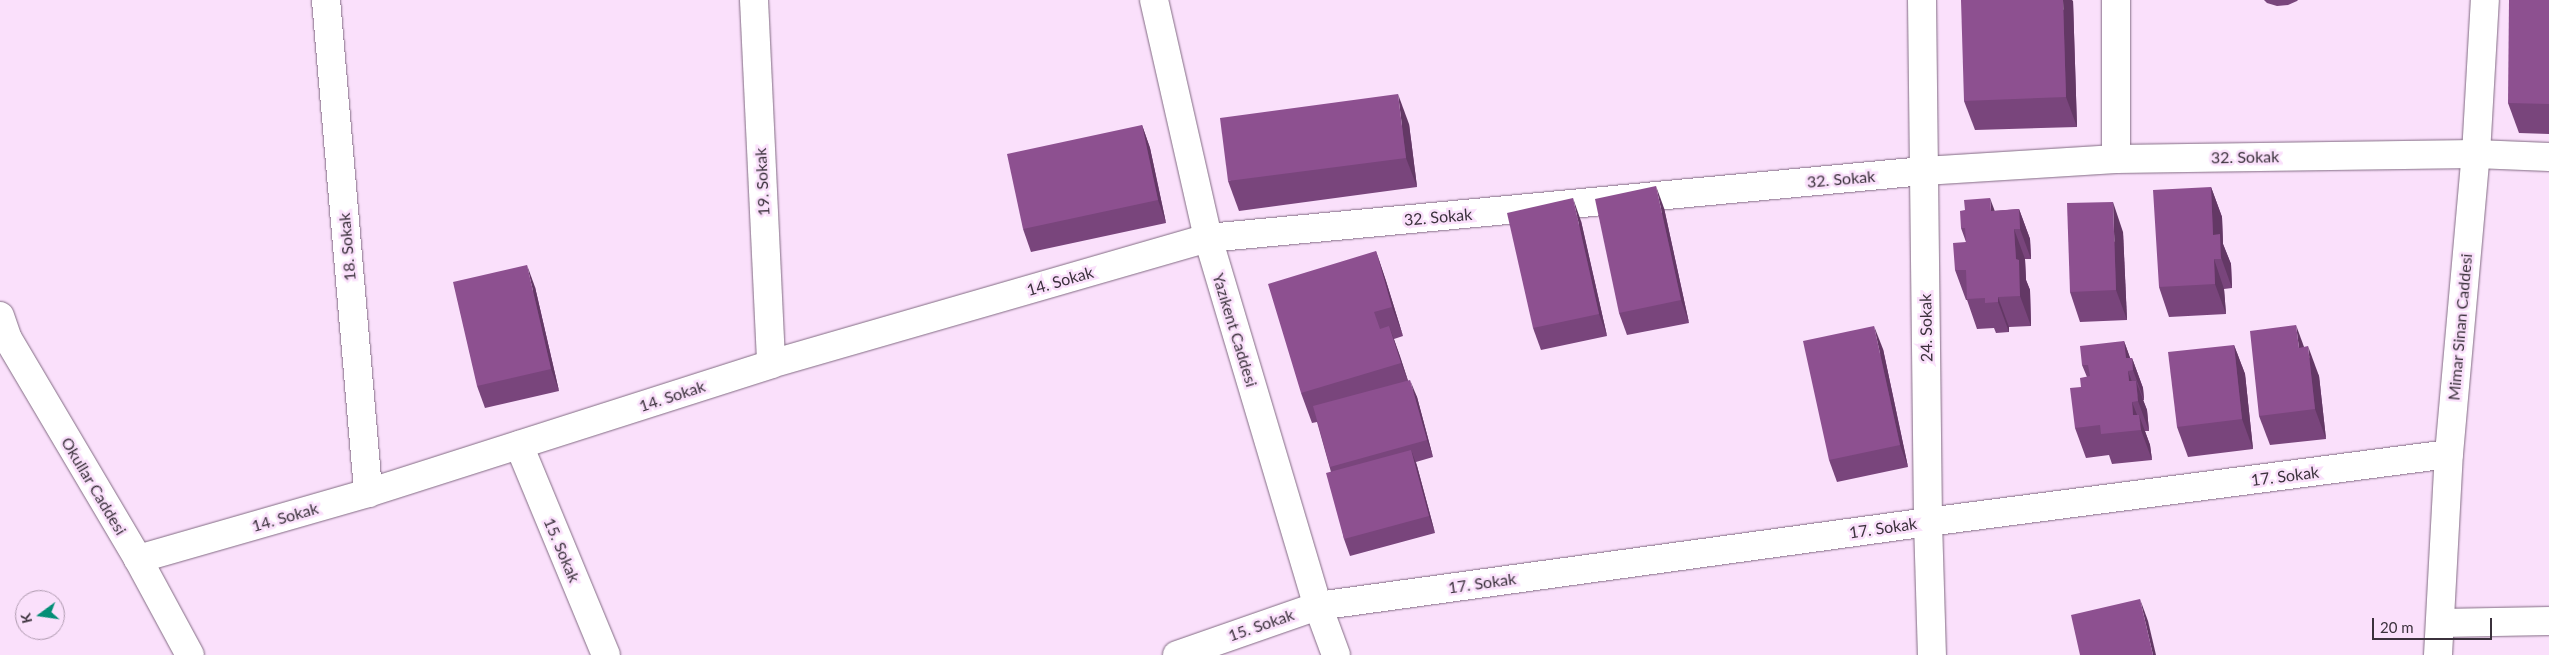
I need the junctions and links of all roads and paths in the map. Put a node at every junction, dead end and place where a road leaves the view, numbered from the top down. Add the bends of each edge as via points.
1 (326, 0) edge
2 (754, 0) edge
3 (1154, 0) edge
4 (1922, 0) edge
5 (2116, 0) edge
6 (2485, 0) edge
7 (2476, 154) junction
8 (2549, 157) edge
9 (2116, 159) junction
10 (1924, 171) junction
11 (1208, 238) junction
12 (0, 316) edge
13 (771, 364) junction
14 (519, 445) junction
15 (2449, 454) junction
16 (368, 493) junction
17 (1928, 522) junction
18 (138, 559) junction
19 (1318, 606) junction
20 (2549, 621) edge
21 (2441, 623) junction
22 (190, 655) edge
23 (606, 655) edge
24 (1177, 655) edge
25 (1336, 655) edge
26 (1932, 655) edge
27 (2438, 655) edge

1 - 16 street, 18. Sokak
2 - 13 street, 19. Sokak
3 - 11 street, Yazıkent Caddesi
4 - 10 street, 24. Sokak
5 - 9 street
6 - 7 street, Mimar Sinan Caddesi
7 - 8 street, 32. Sokak
7 - 9 street, 32. Sokak
7 - 15 street, Mimar Sinan Caddesi
9 - 10 street, 32. Sokak
10 - 11 street, 32. Sokak
10 - 17 street, 24. Sokak
11 - 13 street, 14. Sokak
11 - 19 street, Yazıkent Caddesi
12 - 18 street, Okullar Caddesi via 8,339
13 - 14 street, 14. Sokak
14 - 16 street, 14. Sokak
14 - 23 street, 15. Sokak
15 - 17 street, 17. Sokak
15 - 21 street, Mimar Sinan Caddesi
16 - 18 street, 14. Sokak
17 - 19 street, 17. Sokak
17 - 26 street, 24. Sokak
18 - 22 street, Okullar Caddesi
19 - 24 street, 15. Sokak
19 - 25 street, Yazıkent Caddesi
20 - 21 street
21 - 27 street, Mimar Sinan Caddesi

